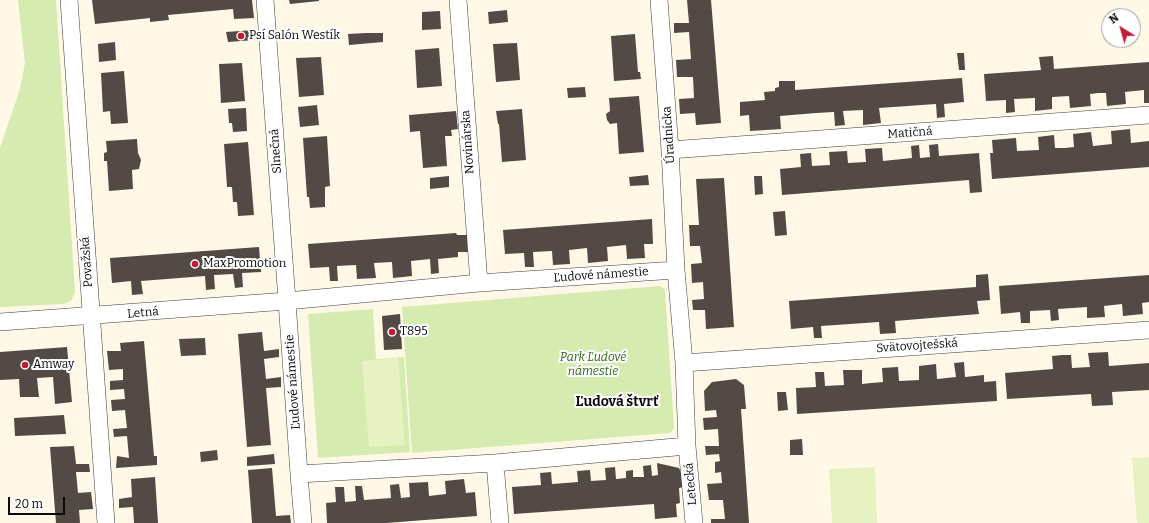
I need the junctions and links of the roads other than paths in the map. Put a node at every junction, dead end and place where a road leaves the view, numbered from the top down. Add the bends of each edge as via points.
1 (69, 0) edge
2 (265, 0) edge
3 (458, 0) edge
4 (659, 0) edge
5 (1149, 115) edge
6 (670, 150) junction
7 (676, 270) junction
8 (479, 283) junction
9 (287, 301) junction
10 (91, 317) junction
11 (0, 322) edge
12 (1149, 330) edge
13 (684, 363) junction
14 (687, 446) junction
15 (495, 463) junction
16 (299, 474) junction
17 (106, 523) edge
18 (303, 523) edge
19 (500, 523) edge
20 (694, 523) edge

1 - 10 street, Považská
2 - 9 street, Slnečná
3 - 8 street, Novinárska
4 - 6 street, Úradnícka
5 - 6 street, Matičná
6 - 7 street, Úradnícka
7 - 8 street, Ľudové námestie
7 - 13 street
8 - 9 street, Ľudové námestie
9 - 10 street, Letná
9 - 16 street, Ľudové námestie
10 - 11 street, Letná
10 - 17 street, Považská
12 - 13 street, Svätovojtešská
13 - 14 street
14 - 15 street
14 - 20 street, Letecká
15 - 16 street
15 - 19 street
16 - 18 street, Ľudové námestie

